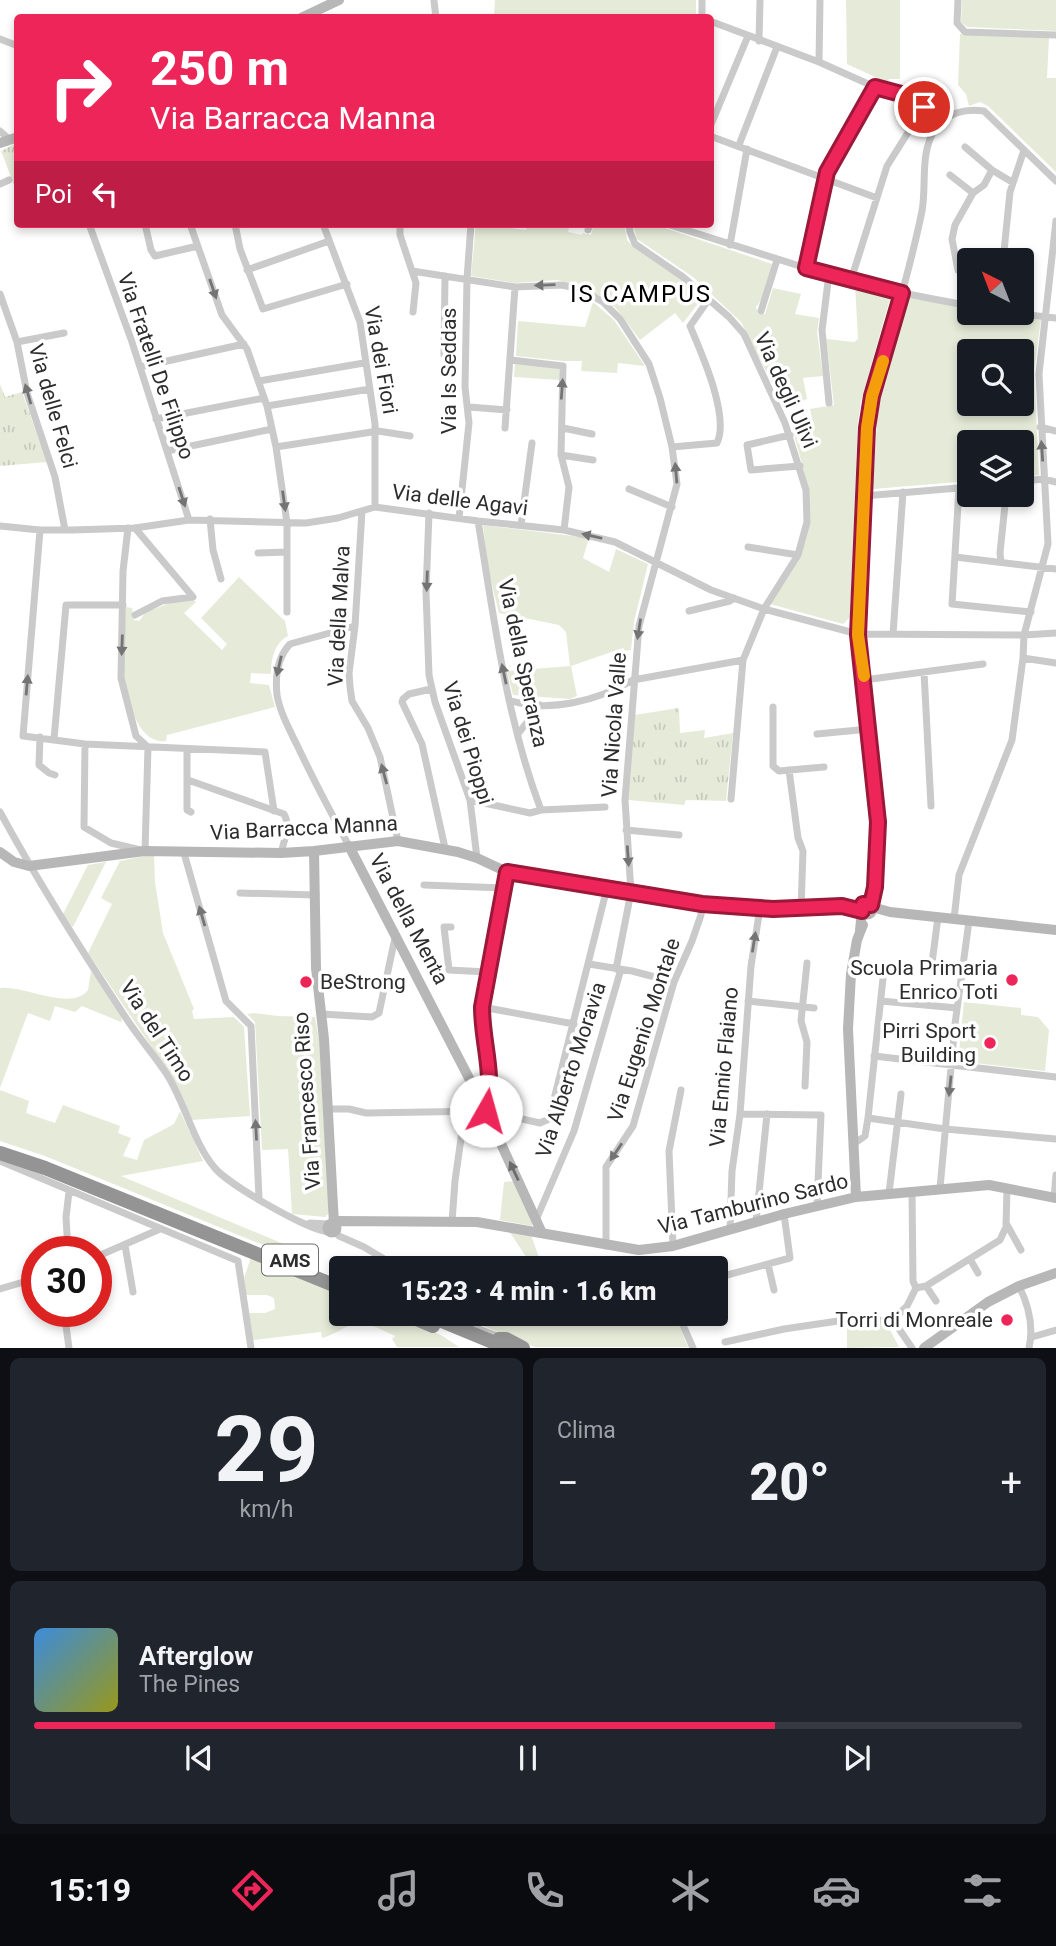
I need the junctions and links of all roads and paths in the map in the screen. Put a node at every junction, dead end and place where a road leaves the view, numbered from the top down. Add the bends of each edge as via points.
1 (339, 0) edge
2 (760, 0) edge
3 (820, 0) edge
4 (958, 0) edge
5 (309, 14) edge
6 (714, 23) edge
7 (1056, 35) edge
8 (748, 36) junction
9 (759, 41) junction
10 (777, 47) junction
11 (819, 62) junction
12 (875, 87) junction
13 (924, 107) junction
14 (714, 117) edge
15 (936, 127) junction
16 (0, 131) edge
17 (714, 137) edge
18 (9, 140) edge
19 (739, 145) junction
20 (965, 147) dead end
21 (747, 149) junction
22 (1024, 150) junction
23 (992, 170) junction
24 (950, 174) dead end
25 (825, 178) junction
26 (9, 180) dead end
27 (1056, 181) edge
28 (1012, 182) junction
29 (0, 184) edge
30 (972, 193) junction
31 (877, 198) junction
32 (1056, 221) edge
33 (90, 228) edge
34 (146, 228) edge
35 (191, 228) edge
36 (236, 228) edge
37 (325, 228) edge
38 (400, 228) edge
39 (471, 228) edge
40 (630, 228) edge
41 (689, 228) edge
42 (330, 241) junction
43 (730, 245) junction
44 (198, 246) junction
45 (1004, 248) edge
46 (778, 260) junction
47 (957, 265) edge
48 (806, 268) junction
49 (247, 270) junction
50 (412, 271) junction
51 (829, 274) junction
52 (445, 276) junction
53 (467, 279) junction
54 (851, 280) junction
55 (347, 284) junction
56 (516, 287) junction
57 (902, 293) junction
58 (0, 294) edge
59 (709, 299) junction
60 (957, 304) edge
61 (761, 311) dead end
62 (414, 312) dead end
63 (1034, 316) edge
64 (1044, 317) junction
65 (1056, 318) edge
66 (64, 332) dead end
67 (17, 342) junction
68 (244, 344) junction
69 (444, 355) dead end
70 (511, 359) junction
71 (365, 363) junction
72 (140, 367) junction
73 (259, 381) junction
74 (370, 389) junction
75 (265, 402) junction
76 (829, 403) dead end
77 (469, 407) junction
78 (507, 411) junction
79 (156, 419) junction
80 (1040, 427) junction
81 (505, 428) dead end
82 (563, 428) junction
83 (272, 429) junction
84 (1056, 431) edge
85 (375, 432) junction
86 (593, 434) dead end
87 (790, 435) junction
88 (410, 436) dead end
89 (532, 443) dead end
90 (276, 447) junction
91 (672, 447) junction
92 (167, 451) junction
93 (561, 455) junction
94 (593, 460) dead end
95 (800, 466) junction
96 (1044, 479) junction
97 (1034, 480) edge
98 (1056, 482) edge
99 (957, 488) edge
100 (629, 489) dead end
101 (903, 492) junction
102 (864, 496) junction
103 (672, 506) junction
104 (375, 507) junction
105 (958, 507) edge
106 (1005, 507) edge
107 (362, 511) junction
108 (429, 513) junction
109 (459, 518) junction
110 (210, 519) junction
111 (1052, 519) edge
112 (189, 520) junction
113 (478, 521) junction
114 (287, 523) junction
115 (521, 525) junction
116 (0, 526) edge
117 (132, 528) junction
118 (40, 530) junction
119 (65, 530) junction
120 (564, 530) junction
121 (748, 547) dead end
122 (287, 552) junction
123 (258, 553) dead end
124 (798, 555) junction
125 (955, 557) junction
126 (655, 562) junction
127 (1001, 562) junction
128 (1041, 567) junction
129 (1056, 569) edge
130 (221, 579) dead end
131 (734, 598) junction
132 (123, 605) junction
133 (764, 609) junction
134 (689, 611) dead end
135 (287, 612) dead end
136 (1031, 612) junction
137 (135, 615) dead end
138 (355, 626) junction
139 (1056, 633) edge
140 (893, 634) junction
141 (858, 635) junction
142 (1024, 635) junction
143 (1023, 658) junction
144 (743, 660) junction
145 (1056, 663) edge
146 (983, 664) dead end
147 (924, 672) junction
148 (633, 680) junction
149 (864, 680) junction
150 (431, 689) junction
151 (509, 700) junction
152 (540, 705) junction
153 (773, 706) dead end
154 (869, 729) junction
155 (518, 734) junction
156 (817, 734) dead end
157 (40, 737) junction
158 (54, 739) junction
159 (85, 744) junction
160 (148, 747) junction
161 (187, 749) junction
162 (824, 767) dead end
163 (789, 771) junction
164 (55, 775) dead end
165 (188, 779) junction
166 (731, 799) dead end
167 (470, 800) junction
168 (931, 806) dead end
169 (605, 807) dead end
170 (541, 810) junction
171 (274, 811) junction
172 (191, 812) dead end
173 (1, 816) edge
174 (626, 830) junction
175 (678, 835) dead end
176 (398, 841) junction
177 (111, 843) junction
178 (349, 846) junction
179 (445, 848) junction
180 (314, 851) junction
181 (0, 852) edge
182 (145, 852) junction
183 (184, 853) junction
184 (281, 853) junction
185 (108, 856) junction
186 (477, 858) junction
187 (31, 866) junction
188 (507, 872) junction
189 (424, 885) dead end
190 (504, 888) junction
191 (607, 888) junction
192 (631, 892) junction
193 (240, 893) dead end
194 (316, 895) junction
195 (702, 904) junction
196 (760, 908) junction
197 (801, 909) junction
198 (868, 909) junction
199 (938, 917) junction
200 (954, 919) junction
201 (969, 920) junction
202 (451, 927) dead end
203 (1056, 930) edge
204 (396, 935) junction
205 (807, 963) dead end
206 (932, 963) dead end
207 (589, 964) junction
208 (618, 969) junction
209 (884, 969) dead end
210 (488, 972) junction
211 (674, 982) junction
212 (881, 1001) junction
213 (748, 1002) junction
214 (482, 1007) junction
215 (802, 1008) junction
216 (814, 1008) dead end
217 (957, 1008) junction
218 (321, 1014) junction
219 (574, 1024) junction
220 (874, 1056) junction
221 (952, 1064) junction
222 (1056, 1077) edge
223 (805, 1086) dead end
224 (681, 1090) dead end
225 (901, 1094) dead end
226 (485, 1097) junction
227 (328, 1110) junction
228 (465, 1110) junction
229 (486, 1111) junction
230 (740, 1114) junction
231 (767, 1114) junction
232 (868, 1118) junction
233 (898, 1122) junction
234 (945, 1129) junction
235 (1056, 1139) edge
236 (855, 1143) junction
237 (0, 1146) edge
238 (0, 1153) edge
239 (0, 1161) edge
240 (1056, 1175) edge
241 (940, 1188) junction
242 (1007, 1188) junction
243 (912, 1190) junction
244 (69, 1192) junction
245 (889, 1193) junction
246 (856, 1197) junction
247 (259, 1198) junction
248 (1055, 1198) edge
249 (817, 1205) junction
250 (784, 1213) junction
251 (536, 1220) junction
252 (453, 1222) junction
253 (756, 1222) junction
254 (1006, 1223) junction
255 (332, 1227) junction
256 (160, 1228) junction
257 (730, 1229) junction
258 (542, 1233) junction
259 (67, 1236) edge
260 (125, 1245) junction
261 (673, 1245) junction
262 (606, 1246) junction
263 (238, 1249) junction
264 (112, 1250) edge
265 (1021, 1250) dead end
266 (379, 1256) edge
267 (970, 1259) junction
268 (768, 1264) junction
269 (978, 1273) dead end
270 (1056, 1273) edge
271 (728, 1275) edge
272 (329, 1277) edge
273 (21, 1283) edge
274 (329, 1284) edge
275 (926, 1286) junction
276 (1019, 1286) junction
277 (916, 1287) junction
278 (0, 1289) edge
279 (774, 1290) dead end
280 (133, 1293) dead end
281 (936, 1301) dead end
282 (848, 1318) dead end
283 (893, 1320) junction
284 (838, 1321) dead end
285 (439, 1326) edge
286 (451, 1326) edge
287 (472, 1326) edge
288 (683, 1326) edge
289 (66, 1327) edge
290 (1056, 1330) edge
291 (1032, 1337) junction
292 (725, 1342) dead end
293 (487, 1343) edge
294 (506, 1343) edge
295 (693, 1347) edge
296 (69, 1348) edge
297 (251, 1348) edge
298 (523, 1348) edge
299 (912, 1348) edge
300 (924, 1348) edge
301 (1030, 1348) edge

1 - 5 street
2 - 9 street
3 - 11 street
4 - 7 street via 957,23 965,32
6 - 8 street
8 - 9 street
8 - 14 street
9 - 10 street
10 - 11 street
10 - 19 street
11 - 12 street
12 - 13 street via 916,98
12 - 25 street
13 - 15 street
13 - 31 street via 887,166
15 - 22 street via 970,108 984,111
15 - 57 street via 924,162 923,205
16 - 18 street
17 - 19 street
19 - 21 street
20 - 23 street
21 - 25 street
21 - 43 street
22 - 27 street
22 - 28 street
23 - 28 street
23 - 30 street via 984,185
24 - 30 street
25 - 31 street
25 - 48 street
26 - 29 street
28 - 45 street
30 - 47 street via 952,239
31 - 54 street
32 - 64 street
33 - 72 street, Via Fratelli De Filippo
34 - 44 street via 155,256
35 - 44 street
36 - 49 street
37 - 42 street, Via dei Fiori
38 - 50 street
39 - 53 street, Via Is Seddas
40 - 59 street, Via degli Ulivi via 635,244
41 - 43 street
42 - 49 street
42 - 55 street, Via dei Fiori
43 - 46 street
44 -> 68 street via 222,315
46 - 48 street
46 - 61 street
48 - 51 street
49 - 55 street via 263,309
50 - 52 street, Via Nicola Valle
50 - 62 street
51 - 54 street
51 - 76 street via 822,330
52 - 53 street, Via Nicola Valle
52 - 69 street
53 - 56 street, Via Nicola Valle
53 - 77 street, Via Is Seddas via 465,387
54 - 57 street
55 - 71 street, Via dei Fiori via 360,322
56 - 70 street
91 -> 56 street, Via Nicola Valle via 649,364 612,310 573,287
57 - 60 street
57 - 102 street via 869,412
58 - 67 street, Via delle Felci
59 - 87 street, Via degli Ulivi via 744,334
59 - 91 street via 690,326 717,401 720,436 717,443
63 - 64 street
64 - 65 street
64 - 80 street
66 - 67 street
119 -> 67 street, Via delle Felci
68 - 72 street
68 - 73 street
70 - 78 street
82 -> 70 street via 563,366
71 - 73 street
71 - 74 street, Via dei Fiori
72 - 79 street, Via Fratelli De Filippo
73 - 75 street
74 - 75 street
74 - 85 street, Via dei Fiori
75 - 79 street
75 - 83 street
77 - 78 street
77 - 109 street, Via Is Seddas
78 - 81 street
79 - 92 street, Via Fratelli De Filippo
80 - 84 street
96 -> 80 street
82 - 86 street
82 - 93 street
83 - 90 street
83 - 92 street
85 - 88 street
85 - 90 street
85 - 104 street, Via dei Fiori
87 - 95 street, Via degli Ulivi
87 - 95 street via 747,445 751,470
89 - 115 street
90 -> 114 street
103 -> 91 street, Via Nicola Valle via 677,474
92 -> 112 street, Via Fratelli De Filippo
93 - 94 street
93 - 120 street via 569,487
95 - 124 street, Via degli Ulivi via 807,513
96 - 97 street
96 - 98 street
96 - 111 street
99 - 101 street
100 - 103 street
101 - 102 street
101 - 140 street
102 - 141 street
103 - 126 street, Via Nicola Valle
104 - 107 street, Via delle Agavi
104 - 108 street, Via delle Agavi
105 - 125 street
106 - 127 street
107 - 114 street, Via delle Agavi via 323,521
107 - 138 street, Via della Malva
108 - 109 street, Via delle Agavi
108 -> 150 street, Via dei Pioppi via 426,592
109 - 113 street, Via delle Agavi
110 - 112 street, Via delle Agavi
110 - 114 street, Via delle Agavi
110 - 130 street
111 - 128 street
112 - 117 street, Via delle Agavi
113 - 115 street, Via delle Agavi
151 -> 113 street, Via della Speranza
114 - 122 street
115 - 120 street, Via delle Agavi
116 - 118 street, Via delle Agavi
117 - 119 street, Via delle Agavi
117 - 132 street via 123,571
117 - 137 street via 193,597 162,601
118 - 119 street, Via delle Agavi
157 -> 118 street via 23,736
126 -> 120 street, Via delle Agavi via 615,542
121 - 124 street
122 - 123 street
122 - 135 street
124 - 133 street, Via degli Ulivi
125 - 127 street
125 - 136 street via 952,604
126 - 131 street, Via delle Agavi
126 -> 148 street, Via Nicola Valle via 639,626
127 - 128 street
128 - 129 street
128 - 136 street
131 - 133 street, Via delle Agavi
131 - 134 street
132 - 158 street via 66,606
132 -> 160 street via 121,678 136,736
133 - 141 street, Via delle Agavi
133 - 144 street, Via degli Ulivi
136 - 142 street
176 -> 138 street, Via della Malva via 380,757 352,701 349,673
138 -> 178 street, Via della Menta via 290,644 280,658 277,677 282,712
139 - 142 street, Via delle Agavi
140 - 141 street, Via delle Agavi
140 - 142 street, Via delle Agavi
141 - 149 street
142 - 143 street
143 - 145 street
143 - 200 street via 1012,740 959,875
144 - 148 street
144 - 166 street, Via degli Ulivi
146 - 147 street
147 - 149 street
147 - 168 street
148 - 152 street via 583,701
148 - 174 street, Via Nicola Valle
149 - 154 street
150 - 167 street, Via dei Pioppi
150 - 179 street via 409,694 402,702 422,744
151 - 152 street
151 - 155 street, Via della Speranza
152 - 155 street
153 - 163 street via 772,766
154 - 156 street
154 - 198 street via 878,822
155 - 170 street, Via della Speranza
157 - 158 street
157 - 164 street via 39,765
158 - 159 street
159 - 160 street
159 - 177 street via 84,827
160 - 161 street
160 - 182 street
161 - 165 street
161 - 171 street via 264,752
162 - 163 street
163 - 197 street via 803,851
165 - 171 street
165 - 172 street via 187,810
167 - 170 street via 530,813
167 - 186 street, Via dei Pioppi
169 - 170 street
171 - 184 street via 287,819
173 - 187 street, Via del Timo
174 - 175 street
174 -> 192 street, Via Nicola Valle
176 - 178 street, Via Barracca Manna
176 - 179 street, Via Barracca Manna
177 - 182 street
177 - 185 street
178 - 180 street, Via Barracca Manna
178 - 204 street, Via della Menta
179 - 186 street, Via Barracca Manna
180 - 184 street, Via Barracca Manna
180 - 194 street, Via Francesco Riso
181 - 187 street via 13,862
182 - 183 street, Via Barracca Manna
182 - 185 street, Via Barracca Manna
183 - 184 street, Via Barracca Manna
247 -> 183 street via 251,1026 226,1001
185 - 187 street, Via Barracca Manna
186 - 188 street, Via Barracca Manna
187 - 247 street, Via del Timo via 165,1072 214,1168
188 - 190 street
188 - 191 street, Via Barracca Manna
189 - 190 street
190 - 210 street
191 - 192 street, Via Barracca Manna
191 - 207 street
192 - 195 street, Via Barracca Manna
192 - 208 street, Via Alberto Moravia
193 - 194 street
194 - 218 street, Via Francesco Riso
195 - 196 street, Via Barracca Manna
195 - 211 street, Via Eugenio Montale
196 - 197 street, Via Barracca Manna
213 -> 196 street, Via Ennio Flaiano
197 - 198 street, Via Barracca Manna
198 - 199 street, Via Barracca Manna
198 - 236 street via 851,974 848,1029
199 - 200 street, Via Barracca Manna
199 - 206 street
200 - 201 street, Via Barracca Manna
201 - 203 street, Via Barracca Manna
201 - 217 street
202 - 210 street via 444,927 449,970
204 - 218 street via 379,1013 372,1017
204 - 226 street, Via della Menta
205 - 215 street
207 - 208 street
207 - 219 street
208 - 211 street
208 - 251 street, Via Alberto Moravia via 574,1131
209 - 212 street
210 - 214 street
211 -> 262 street, Via Eugenio Montale via 634,1126 606,1167
212 - 217 street
212 - 220 street
213 - 215 street
213 - 230 street, Via Ennio Flaiano
214 - 219 street
214 - 226 street via 491,1075
215 - 216 street
215 - 223 street via 807,1042
217 - 221 street
218 - 227 street, Via Francesco Riso
219 - 229 street via 549,1119 540,1123
220 - 221 street
220 - 232 street
221 - 222 street
221 -> 234 street
224 - 261 street via 669,1152
225 - 233 street
226 - 229 street, Via della Menta
227 - 228 street
227 - 255 street, Via Francesco Riso
228 - 229 street
228 - 252 street
251 -> 229 street, Via della Menta
230 - 231 street
230 - 257 street, Via Ennio Flaiano
231 - 249 street via 821,1115
231 - 253 street
232 - 233 street
232 - 236 street via 865,1136
233 - 234 street
233 - 245 street
234 - 235 street
234 - 241 street
236 - 246 street
237 - 263 highway via 65,1168
238 - 263 highway
239 - 244 street
240 - 248 street
241 - 242 street, Via Tamburino Sardo
241 - 243 street, Via Tamburino Sardo
242 - 248 street, Via Tamburino Sardo
242 - 254 street
243 - 245 street, Via Tamburino Sardo
243 - 277 street
244 - 256 street
244 - 259 street
245 - 246 street, Via Tamburino Sardo
246 - 249 street, Via Tamburino Sardo
247 - 255 street, Via del Timo via 324,1232
249 - 250 street, Via Tamburino Sardo
250 - 253 street, Via Tamburino Sardo
250 - 268 street via 790,1258
251 - 258 street, Via della Menta
252 - 255 street, Via Tamburino Sardo via 340,1221
252 - 258 street, Via Tamburino Sardo
253 - 257 street, Via Tamburino Sardo
254 - 265 street
254 - 267 street via 1000,1240
255 - 266 street, Via del Timo via 339,1236
256 - 260 street
256 - 263 street
257 - 261 street, Via Tamburino Sardo
258 - 262 street, Via Tamburino Sardo
260 - 264 street
260 - 280 street
261 - 262 street, Via Tamburino Sardo via 639,1250
263 - 272 highway, AMS
263 - 274 highway, AMS
263 - 297 street
267 - 269 street
267 - 275 street
268 - 271 street
268 - 279 street
270 - 276 street
273 - 278 street
275 - 277 street
275 - 281 street
276 - 291 street
276 - 300 street via 988,1302
277 - 283 street
282 - 283 street
283 - 299 street
284 - 292 street
285 - 293 highway
286 - 293 highway
287 - 294 street
288 - 295 street
289 - 296 street
290 - 291 street
291 - 301 street
293 - 294 highway
294 - 298 highway

